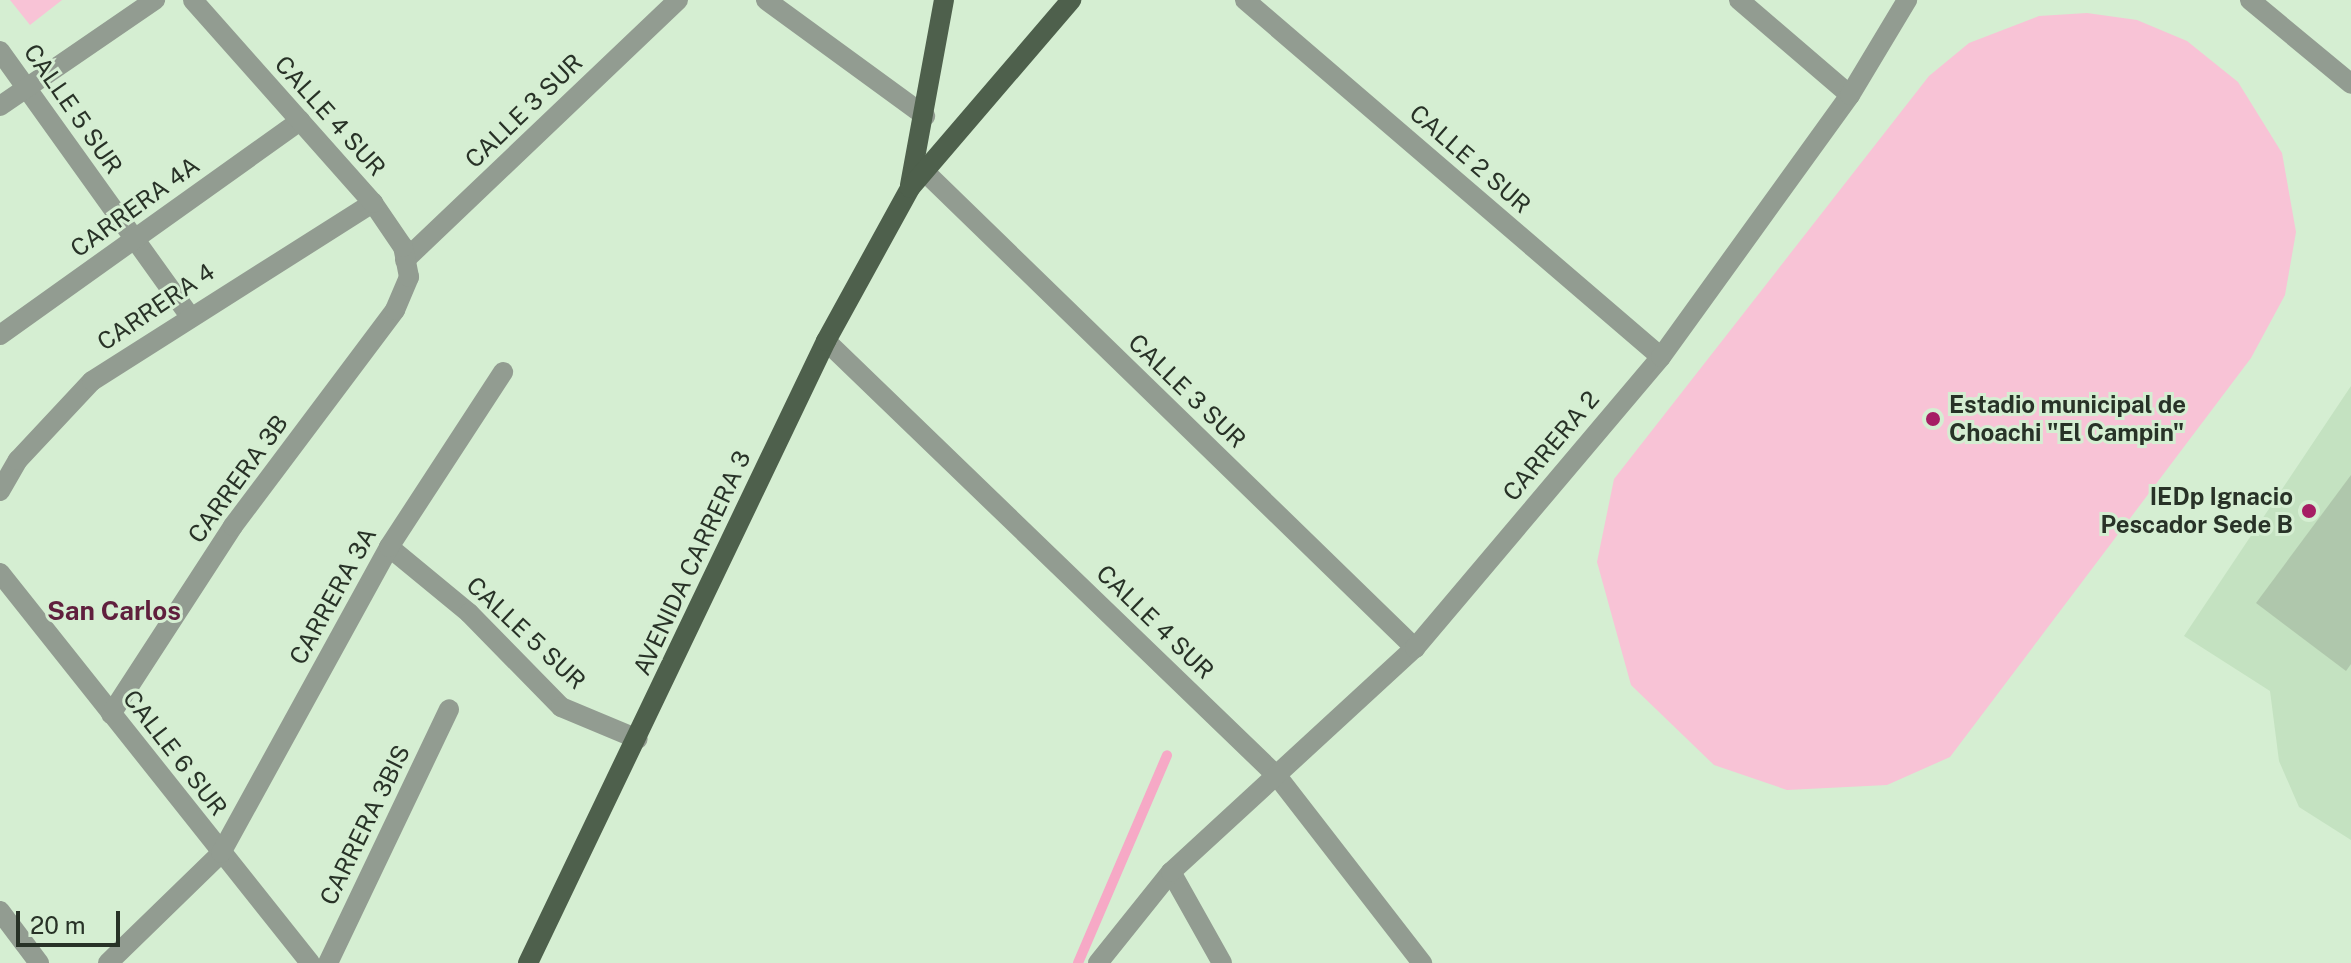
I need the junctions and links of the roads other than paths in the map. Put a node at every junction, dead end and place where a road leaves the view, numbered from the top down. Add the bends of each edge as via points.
1 (155, 0) edge
2 (193, 0) edge
3 (678, 0) edge
4 (766, 0) edge
5 (944, 0) edge
6 (1071, 0) edge
7 (1245, 0) edge
8 (1739, 0) edge
9 (1907, 0) edge
10 (2250, 0) edge
11 (0, 51) edge
12 (2351, 84) edge
13 (25, 88) junction
14 (1850, 95) junction
15 (0, 106) edge
16 (925, 116) junction
17 (300, 121) junction
18 (924, 171) junction
19 (910, 188) junction
20 (373, 203) junction
21 (134, 240) junction
22 (407, 269) junction
23 (188, 314) junction
24 (0, 335) edge
25 (826, 341) junction
26 (1661, 357) junction
27 (503, 372) dead end
28 (0, 491) edge
29 (389, 547) junction
30 (0, 573) edge
31 (1415, 648) junction
32 (449, 709) dead end
33 (111, 714) junction
34 (638, 739) junction
35 (1277, 776) junction
36 (221, 853) junction
37 (1171, 872) junction
38 (0, 911) edge
39 (39, 963) edge
40 (108, 963) edge
41 (310, 963) edge
42 (328, 963) edge
43 (528, 963) edge
44 (1098, 963) edge
45 (1222, 963) edge
46 (1422, 963) edge

1 - 13 street
2 - 17 street, CALLE 4 SUR
3 - 22 street, CALLE 3 SUR
4 - 16 street
5 - 16 main road
6 - 18 main road
7 - 26 street, CALLE 2 SUR
8 - 14 street
9 - 14 street, CARRERA 2
10 - 12 street
11 - 13 street, CALLE 5 SUR
13 - 15 street
13 - 21 street, CALLE 5 SUR
14 - 26 street, CARRERA 2
16 - 19 main road
17 - 20 street, CALLE 4 SUR
17 - 21 street, CARRERA 4A
18 - 19 main road
18 - 31 street, CALLE 3 SUR
19 - 25 main road, AVENIDA CARRERA 3
20 - 22 street, CALLE 4 SUR
20 - 23 street, CARRERA 4
21 - 23 street, CALLE 5 SUR
21 - 24 street, CARRERA 4A
22 - 33 street, CARRERA 3B via 395,310 233,526
23 - 28 street, CARRERA 4 via 92,381 18,460
25 - 34 main road, AVENIDA CARRERA 3
25 - 35 street, CALLE 4 SUR
26 - 31 street, CARRERA 2
27 - 29 street, CARRERA 3A
29 - 34 street, CALLE 5 SUR via 469,613 561,707
29 - 36 street, CARRERA 3A
30 - 33 street, CALLE 6 SUR
31 - 35 street, CARRERA 2
32 - 42 street, CARRERA 3BIS
33 - 36 street, CALLE 6 SUR
34 - 43 main road, AVENIDA CARRERA 3
35 - 37 street, CARRERA 2
35 - 46 street, CALLE 4 SUR
36 - 40 street, CARRERA 3A
36 - 41 street, CALLE 6 SUR
37 - 44 street, CARRERA 2
37 - 45 street
38 - 39 street

